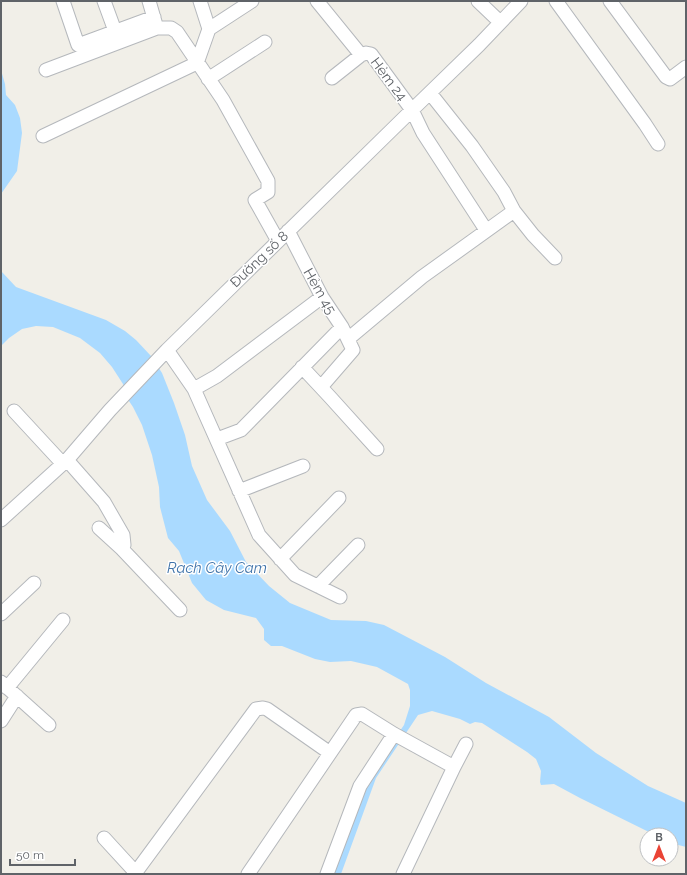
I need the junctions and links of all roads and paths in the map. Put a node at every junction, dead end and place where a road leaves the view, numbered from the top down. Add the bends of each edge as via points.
1 (63, 1) edge
2 (104, 1) edge
3 (150, 1) edge
4 (200, 1) edge
5 (252, 1) edge
6 (318, 1) edge
7 (478, 1) edge
8 (521, 1) edge
9 (556, 1) edge
10 (610, 1) edge
11 (238, 5) edge
12 (156, 22) junction
13 (500, 22) junction
14 (209, 29) junction
15 (115, 31) junction
16 (265, 42) dead end
17 (361, 55) junction
18 (197, 63) junction
19 (686, 67) edge
20 (46, 70) dead end
21 (332, 78) dead end
22 (208, 79) junction
23 (430, 93) junction
24 (412, 110) junction
25 (43, 136) dead end
26 (658, 144) dead end
27 (514, 211) junction
28 (486, 230) junction
29 (288, 231) junction
30 (278, 241) junction
31 (555, 258) dead end
32 (322, 297) junction
33 (342, 327) junction
34 (350, 345) junction
35 (165, 352) junction
36 (302, 367) junction
37 (321, 387) junction
38 (194, 389) junction
39 (14, 411) dead end
40 (217, 439) junction
41 (377, 450) dead end
42 (65, 462) junction
43 (303, 466) dead end
44 (239, 491) junction
45 (339, 498) dead end
46 (1, 520) edge
47 (99, 528) dead end
48 (358, 545) dead end
49 (122, 549) junction
50 (280, 559) junction
51 (34, 583) dead end
52 (318, 586) junction
53 (340, 597) dead end
54 (180, 610) dead end
55 (1, 614) edge
56 (63, 620) dead end
57 (8, 689) edge
58 (1, 722) edge
59 (49, 725) dead end
60 (394, 734) junction
61 (466, 744) dead end
62 (330, 753) junction
63 (454, 768) junction
64 (104, 838) dead end
65 (137, 873) edge
66 (248, 874) edge
67 (327, 874) edge
68 (403, 874) edge

1 - 15 street via 78,45
2 - 15 street
3 - 12 street
4 - 14 street
5 - 11 street
6 - 17 street, Hẻm 24
7 - 13 street
8 - 13 street, Đường số 8
9 - 26 street
10 - 19 street via 666,77 670,79
11 - 14 street
12 - 15 street
12 - 18 street via 177,32
12 - 20 street
13 - 23 street, Đường số 8
14 - 18 street
16 - 22 street
17 - 21 street
17 - 24 street, Hẻm 24 via 371,54
18 - 22 street
18 - 25 street
22 - 30 street via 226,105 268,181 268,192 255,200
23 - 24 street, Đường số 8
23 - 27 street via 472,146
24 - 28 street via 423,133
24 - 29 street, Đường số 8
27 - 28 street
27 - 31 street
28 - 34 street via 422,278
29 - 30 street, Đường số 8
29 - 32 street, Hẻm 45
30 - 35 street, Đường số 8
32 - 33 street, Hẻm 45
32 - 38 street via 217,376
33 - 34 street, Hẻm 45
33 - 36 street
34 - 37 street
35 - 38 street
35 - 42 street, Đường số 8
36 - 37 street
36 - 40 street via 241,430
37 - 41 street
38 - 40 street
39 - 42 street
40 - 44 street
42 - 46 street, Đường số 8
42 - 49 street via 104,502 123,535
43 - 44 street
44 - 50 street via 258,535
45 - 50 street
47 - 49 street
48 - 52 street
49 - 54 street
50 - 52 street via 295,575
51 - 55 street
52 - 53 street
56 - 57 street
57 - 58 street
57 - 59 street
60 - 62 street via 362,714 356,715
60 - 63 street
60 - 67 street via 360,786
61 - 63 street
62 - 65 street via 267,709 256,708
62 - 66 street
63 - 68 street
64 - 65 street

